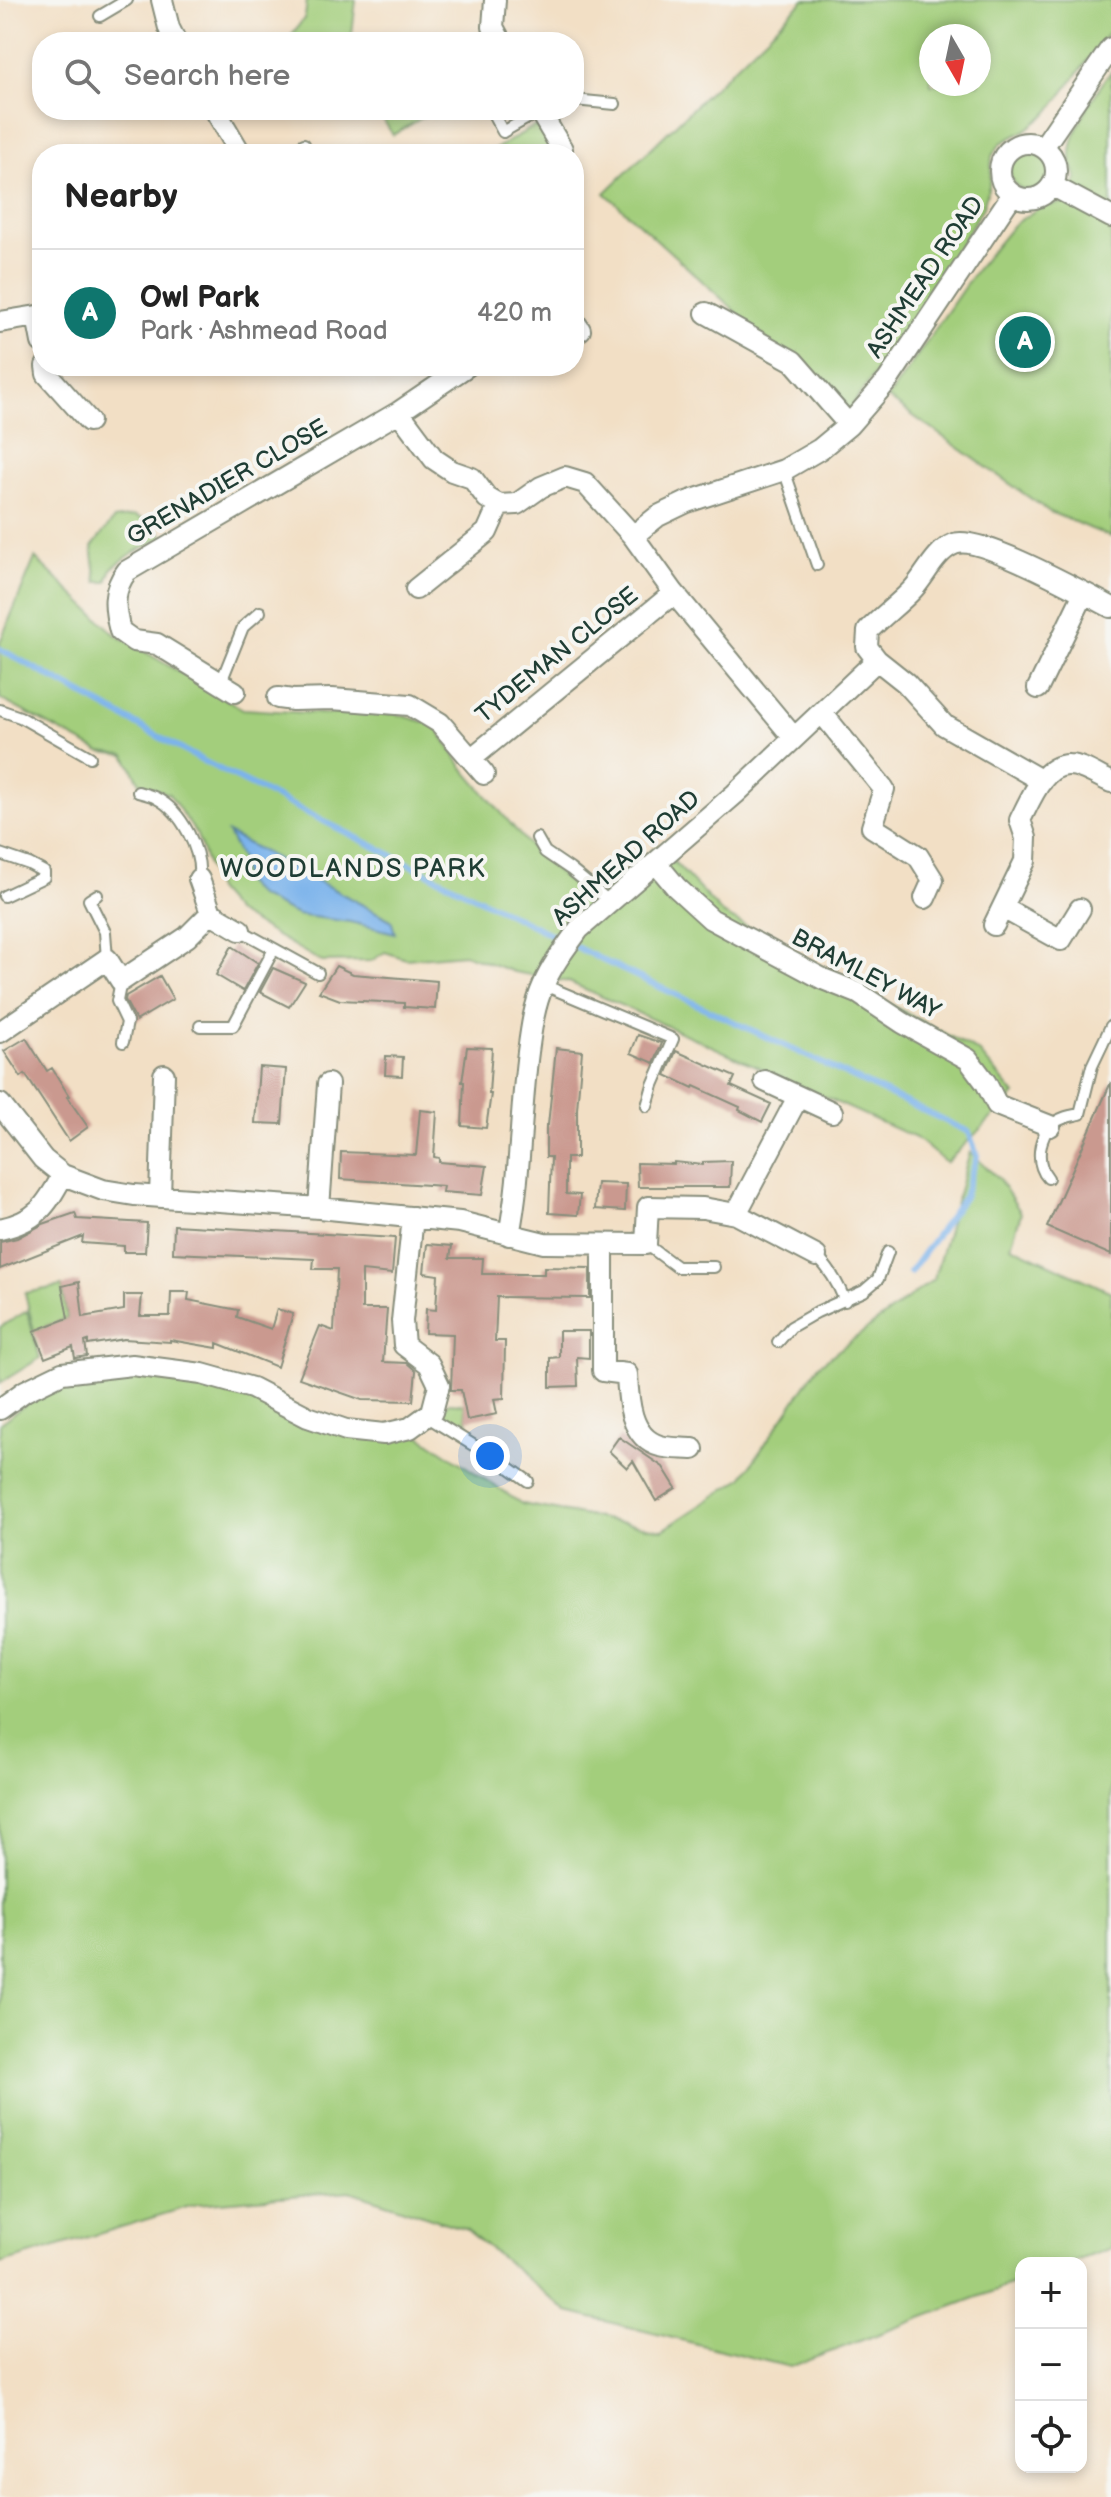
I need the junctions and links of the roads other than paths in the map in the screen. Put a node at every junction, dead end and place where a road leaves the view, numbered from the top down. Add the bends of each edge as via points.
1 (127, 0) edge
2 (162, 0) edge
3 (495, 0) edge
4 (100, 16) dead end
5 (171, 32) edge
6 (496, 32) edge
7 (1111, 48) edge
8 (584, 101) edge
9 (615, 104) dead end
10 (221, 120) edge
11 (496, 120) edge
12 (524, 120) edge
13 (545, 120) edge
14 (235, 144) edge
15 (559, 144) edge
16 (1044, 146) junction
17 (1053, 186) junction
18 (1012, 195) junction
19 (1111, 217) edge
20 (706, 313) dead end
21 (32, 317) edge
22 (0, 322) edge
23 (49, 376) edge
24 (452, 376) edge
25 (399, 412) junction
26 (89, 421) dead end
27 (849, 425) junction
28 (784, 470) junction
29 (499, 505) junction
30 (633, 536) junction
31 (817, 565) dead end
32 (416, 589) dead end
33 (674, 593) junction
34 (1084, 593) junction
35 (1111, 607) edge
36 (260, 612) dead end
37 (877, 660) junction
38 (228, 687) joint
39 (1038, 688) dead end
40 (278, 698) dead end
41 (0, 710) edge
42 (822, 713) junction
43 (794, 738) junction
44 (90, 757) dead end
45 (1042, 781) junction
46 (1111, 782) edge
47 (138, 792) dead end
48 (537, 838) dead end
49 (0, 854) edge
50 (656, 863) junction
51 (199, 879) joint
52 (97, 895) dead end
53 (4, 896) dead end
54 (925, 898) dead end
55 (609, 901) junction
56 (1080, 909) dead end
57 (211, 913) junction
58 (240, 930) joint
59 (274, 949) junction
60 (107, 959) junction
61 (318, 973) dead end
62 (121, 981) junction
63 (544, 985) junction
64 (200, 1026) dead end
65 (1111, 1028) edge
66 (0, 1032) edge
67 (123, 1042) dead end
68 (164, 1075) dead end
69 (765, 1081) dead end
70 (328, 1084) dead end
71 (798, 1097) junction
72 (0, 1104) edge
73 (647, 1106) dead end
74 (832, 1112) dead end
75 (1050, 1126) junction
76 (63, 1175) junction
77 (1048, 1178) dead end
78 (160, 1196) junction
79 (319, 1208) junction
80 (736, 1214) junction
81 (413, 1217) junction
82 (0, 1229) edge
83 (509, 1235) junction
84 (646, 1244) junction
85 (603, 1245) junction
86 (888, 1252) dead end
87 (816, 1256) joint
88 (714, 1267) dead end
89 (845, 1301) junction
90 (778, 1342) dead end
91 (0, 1409) edge
92 (426, 1416) junction
93 (693, 1449) dead end
94 (528, 1481) dead end

1 - 4 lane
2 - 5 street
3 - 6 street
7 - 16 street
8 - 9 lane
10 - 14 street
11 - 12 lane via 503,132
13 - 15 street
16 - 17 street via 1056,163
16 - 18 street, ASHMEAD ROAD via 1022,142 1003,156 1000,179
17 - 18 street, ASHMEAD ROAD via 1033,199
17 - 19 street
18 - 27 street, ASHMEAD ROAD via 888,380
20 - 27 street via 793,361
21 - 22 street
23 - 26 street
24 - 25 street, GRENADIER CLOSE
25 - 29 street via 434,459 472,478
25 - 38 street, GRENADIER CLOSE via 127,571 117,583 120,631 134,641 157,644
27 - 28 street, ASHMEAD ROAD
28 - 30 street, ASHMEAD ROAD via 687,502
28 - 31 lane
29 - 30 street via 517,504 565,477 585,483
29 - 32 street via 487,532
30 - 33 street
33 - 40 street, TYDEMAN CLOSE via 478,766 440,723 410,705
33 - 43 street
34 - 35 street
34 - 37 street via 977,544 956,543 868,631 867,647
34 - 39 street
36 - 38 lane via 243,627
37 - 42 street, ASHMEAD ROAD
37 - 45 street via 944,725
41 - 44 lane
42 - 43 street, ASHMEAD ROAD
42 - 54 street via 884,789 872,827 918,856 933,880
43 - 50 street, ASHMEAD ROAD
45 - 46 street via 1054,768 1070,765
45 - 56 street via 1020,820 1025,861 999,917 1061,940
47 - 51 lane via 175,813 191,838
48 - 55 lane via 545,852
49 - 53 lane via 44,872 44,877
50 - 55 street, ASHMEAD ROAD
50 - 75 street, BRAMLEY WAY via 711,919 858,993 968,1059 997,1105
51 - 57 street
52 - 60 lane via 89,900 105,932
55 - 63 street, ASHMEAD ROAD via 569,943
57 - 58 street
57 - 62 street via 187,937
58 - 59 lane
59 - 61 lane
59 - 64 lane via 233,1026
60 - 62 street
60 - 66 street
62 - 67 lane via 117,1001 127,1022
63 - 73 lane via 673,1039
63 - 83 street, ASHMEAD ROAD via 531,1029
65 - 75 lane via 1092,1066 1080,1114
68 - 78 street
69 - 71 street
70 - 79 street
71 - 74 street
71 - 80 street
72 - 76 street via 43,1159
75 - 77 lane via 1039,1153 1040,1169
76 - 78 street via 103,1190
76 - 82 street via 45,1208
78 - 79 street
79 - 81 street
80 - 84 street via 648,1207
80 - 87 street
81 - 83 street
81 - 92 street via 402,1321 404,1345 429,1364 439,1385
83 - 85 street via 544,1243
84 - 85 street
84 - 88 lane via 677,1267
85 - 93 street via 603,1371 627,1374 628,1406 640,1432 658,1446
86 - 89 lane via 878,1279
87 - 89 lane
89 - 90 lane via 791,1327
91 - 92 street via 62,1373 132,1365 202,1374 252,1388 346,1430 384,1434 410,1428
92 - 94 lane

